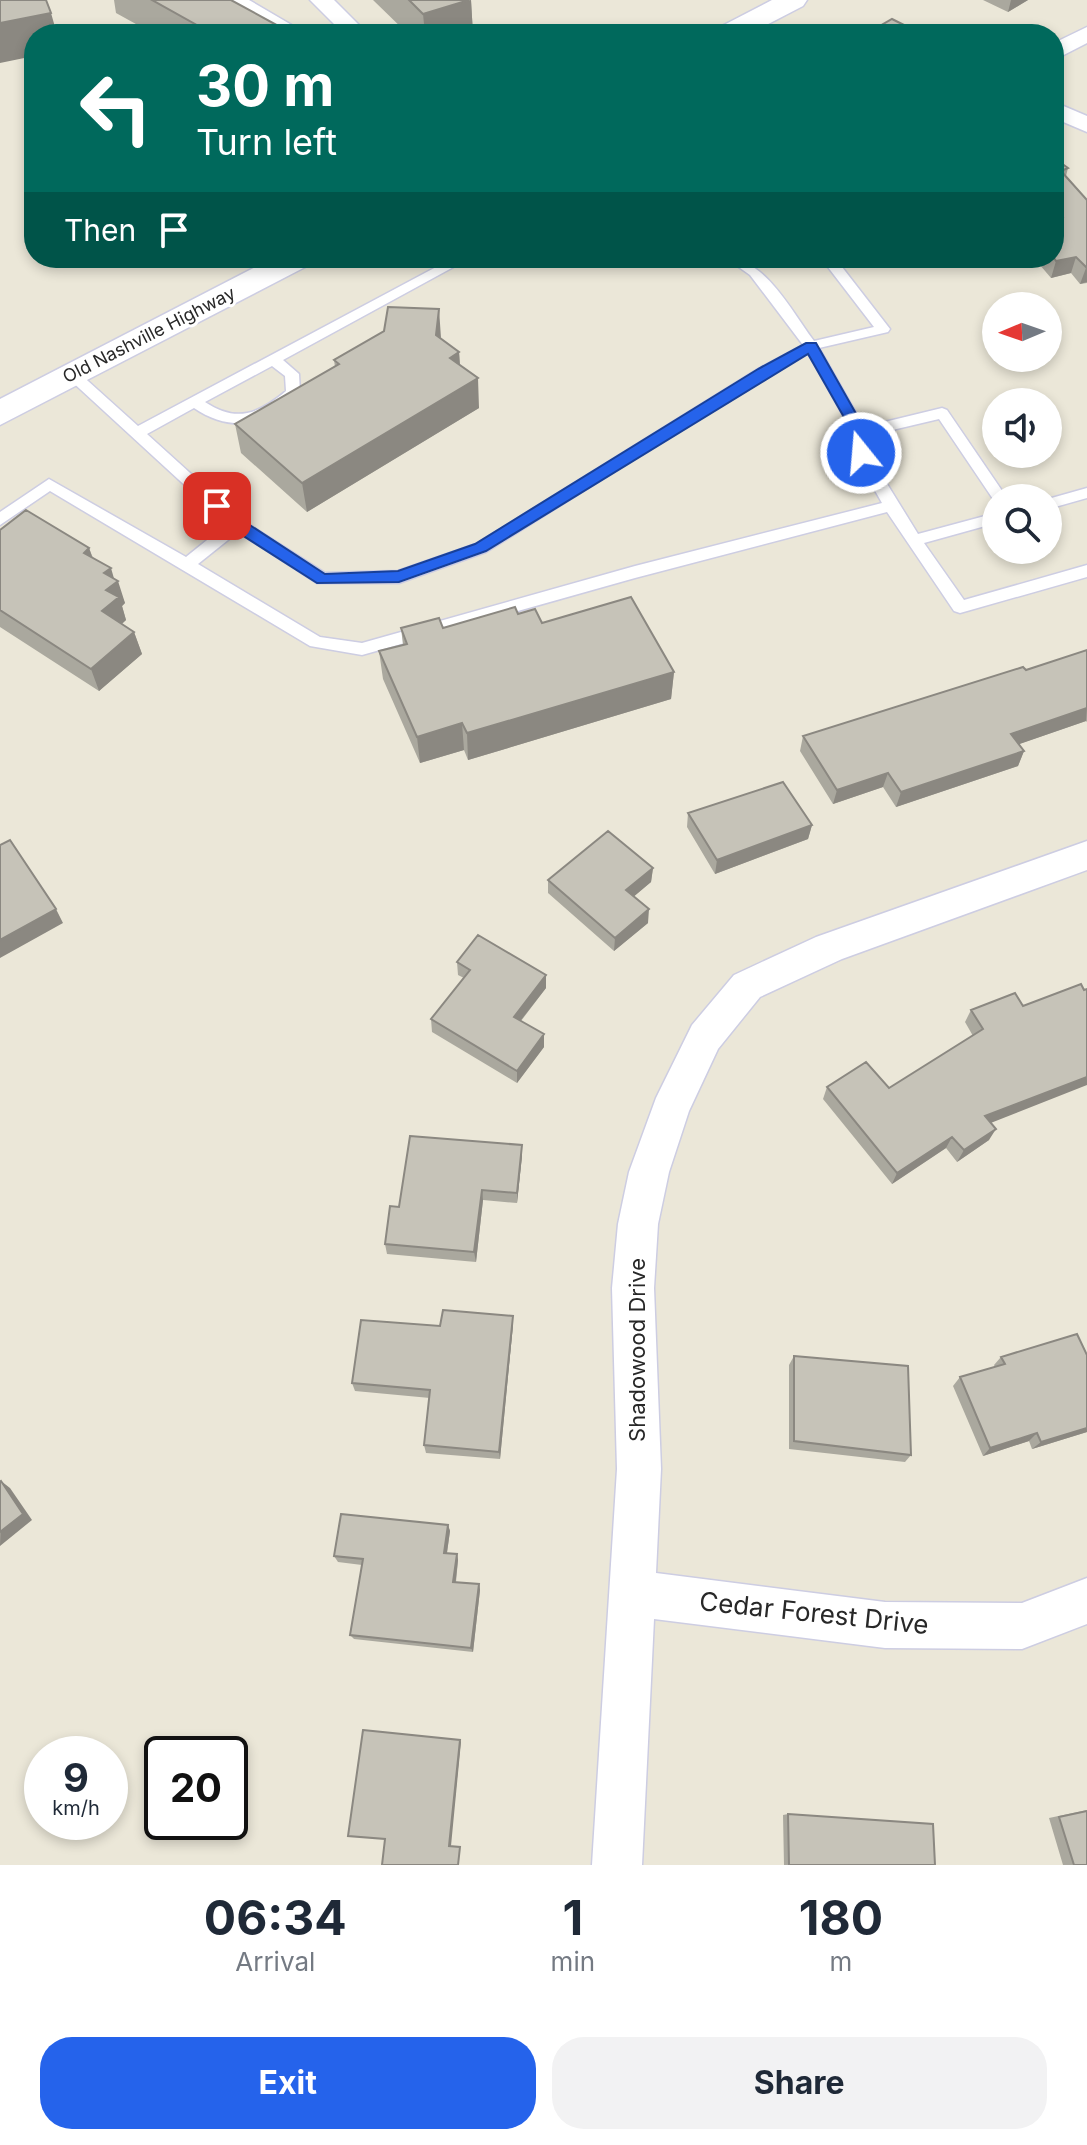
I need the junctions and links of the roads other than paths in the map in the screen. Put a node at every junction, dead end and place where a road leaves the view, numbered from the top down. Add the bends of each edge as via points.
1 (232, 0) edge
2 (281, 0) edge
3 (321, 0) edge
4 (793, 0) edge
5 (257, 13) junction
6 (277, 24) edge
7 (346, 24) edge
8 (747, 24) edge
9 (1087, 34) edge
10 (1064, 47) edge
11 (1064, 114) edge
12 (1087, 125) edge
13 (279, 268) edge
14 (444, 268) edge
15 (749, 268) edge
16 (836, 268) edge
17 (811, 346) junction
18 (273, 360) junction
19 (73, 375) junction
20 (195, 402) junction
21 (0, 413) edge
22 (137, 433) junction
23 (860, 433) junction
24 (990, 484) edge
25 (1087, 493) edge
26 (1062, 500) edge
27 (891, 506) junction
28 (0, 520) edge
29 (982, 522) edge
30 (237, 524) junction
31 (915, 540) junction
32 (187, 565) junction
33 (1087, 571) edge
34 (1087, 855) edge
35 (632, 1593) junction
36 (1087, 1601) edge
37 (617, 1865) edge

1 - 5 street
2 - 5 street
3 - 7 street
4 - 8 main road
5 - 6 street
9 - 10 street
11 - 12 street
13 - 19 main road, Old Nashville Highway
14 - 18 lane
15 - 17 lane
16 - 17 lane via 883,329
17 - 23 lane
17 - 30 lane via 481,548 399,577 322,579
18 - 20 lane
18 - 20 lane via 292,374 293,393 245,421 222,420
19 - 21 main road, Old Nashville Highway
19 - 22 lane
20 - 22 lane
22 - 30 lane
23 - 24 lane via 942,413
23 - 27 lane via 861,453
25 - 26 lane
27 - 31 lane
27 - 32 lane via 362,649 316,642
28 - 32 lane via 49,484
29 - 31 lane
30 - 32 lane
31 - 33 lane via 960,607
34 - 35 street, Shadowood Drive via 815,954 747,986 705,1037 670,1110 638,1224 633,1288 639,1469
35 - 36 street, Cedar Forest Drive via 885,1625 1022,1626
35 - 37 street, Shadowood Drive

